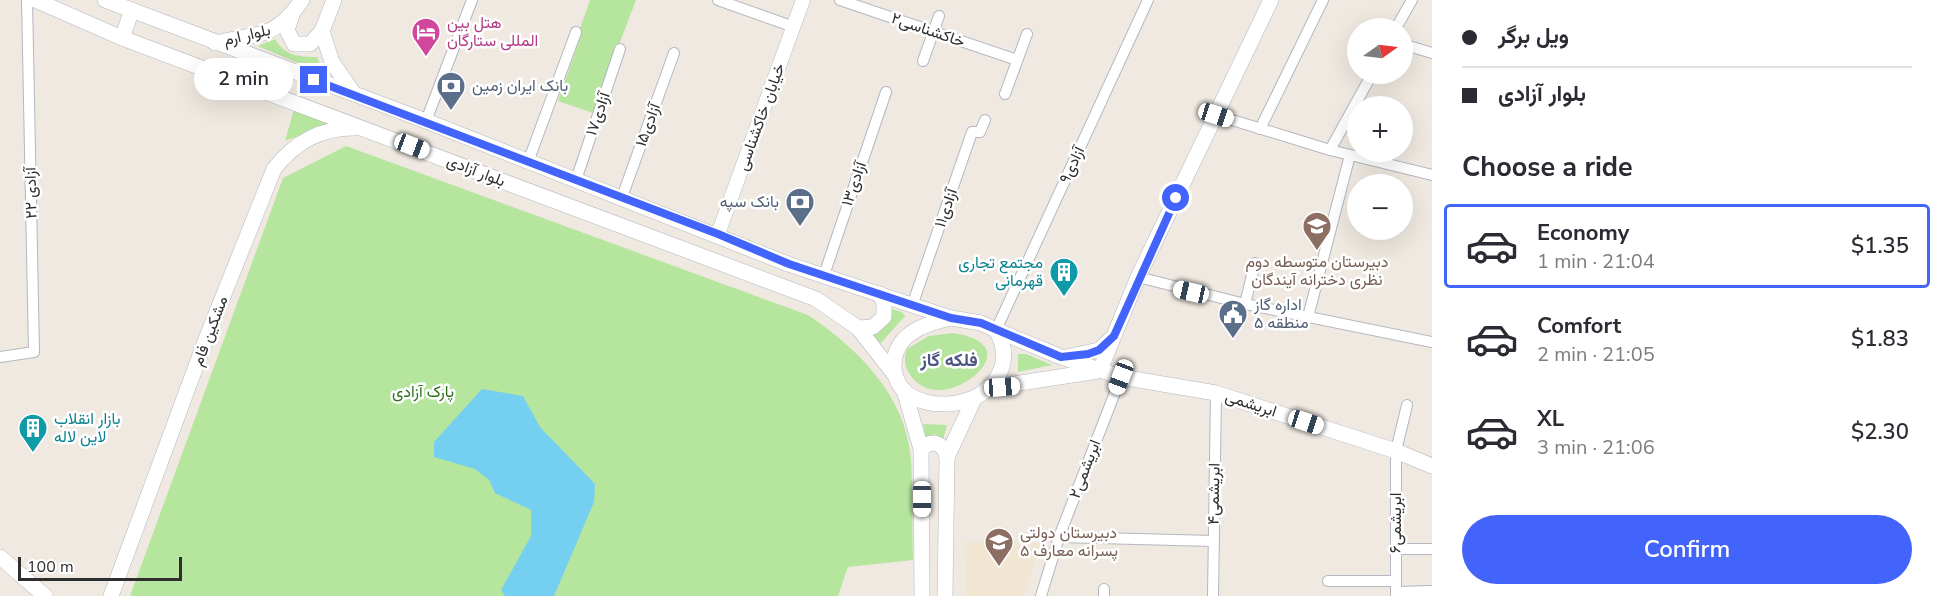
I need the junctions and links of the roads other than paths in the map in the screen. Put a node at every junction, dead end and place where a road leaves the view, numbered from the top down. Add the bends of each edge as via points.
1 (27, 0) edge
2 (35, 0) edge
3 (105, 0) edge
4 (302, 0) edge
5 (334, 0) edge
6 (472, 0) edge
7 (718, 0) edge
8 (803, 0) edge
9 (840, 0) edge
10 (1148, 0) edge
11 (1271, 0) edge
12 (1323, 0) edge
13 (1412, 0) edge
14 (132, 10) junction
15 (292, 15) junction
16 (939, 16) dead end
17 (1402, 18) edge
18 (794, 27) junction
19 (322, 31) junction
20 (576, 32) dead end
21 (933, 32) junction
22 (1027, 34) dead end
23 (122, 38) junction
24 (215, 42) junction
25 (1413, 47) edge
26 (620, 49) dead end
27 (674, 53) dead end
28 (1432, 53) edge
29 (923, 60) dead end
30 (1017, 60) junction
31 (1366, 84) edge
32 (886, 93) dead end
33 (354, 94) junction
34 (1005, 94) dead end
35 (1216, 115) junction
36 (985, 120) dead end
37 (426, 121) junction
38 (368, 129) junction
39 (1260, 129) junction
40 (1330, 150) junction
41 (1347, 154) edge
42 (528, 162) junction
43 (1348, 162) edge
44 (1378, 162) edge
45 (1432, 175) edge
46 (576, 180) junction
47 (622, 197) junction
48 (718, 234) junction
49 (1255, 263) dead end
50 (824, 275) junction
51 (1138, 277) junction
52 (880, 294) junction
53 (913, 303) junction
54 (1245, 304) junction
55 (1308, 317) junction
56 (951, 318) junction
57 (858, 328) junction
58 (996, 330) junction
59 (1114, 336) junction
60 (1432, 342) edge
61 (0, 357) edge
62 (1061, 357) junction
63 (1100, 370) junction
64 (894, 374) junction
65 (1121, 377) junction
66 (988, 388) junction
67 (904, 390) junction
68 (1216, 393) junction
69 (974, 399) junction
70 (1407, 405) dead end
71 (921, 449) junction
72 (1396, 451) junction
73 (947, 457) junction
74 (1432, 466) edge
75 (1059, 537) junction
76 (1214, 540) junction
77 (1396, 549) junction
78 (1432, 549) edge
79 (0, 557) edge
80 (1328, 581) dead end
81 (1396, 590) edge
82 (1432, 591) edge
83 (45, 596) edge
84 (111, 596) edge
85 (922, 596) edge
86 (945, 596) edge
87 (1041, 596) edge
88 (1213, 596) edge

1 - 61 street, آزادی ۲۲ via 34,352
2 - 23 main road, بلوار آزادی
3 - 14 main road, بلوار آزادی
4 - 15 main road, بلوار ارم
5 - 19 main road
6 - 37 street
7 - 18 street
8 - 18 street, خیابان خاکشناسی
9 - 21 street, خاکشناسی۲
10 - 58 street, آزادی۹
11 - 35 main road
12 - 39 street
13 - 17 street
14 - 23 main road
14 - 24 main road, بلوار آزادی
15 - 19 main road via 287,30 294,44 310,44
15 - 24 main road, بلوار ارم via 267,33
16 - 21 street
18 - 48 street, خیابان خاکشناسی
19 - 33 main road via 332,62
20 - 42 street
21 - 29 street
21 - 30 street, خاکشناسی۲
22 - 30 street
23 - 38 main road, بلوار آزادی
24 - 33 main road, بلوار آزادی
25 - 28 street
26 - 46 street, آزادی۱۷
27 - 47 street, آزادی۱۵
30 - 34 street
31 - 40 street
32 - 50 street, آزادی۱۳
33 - 37 main road, بلوار آزادی
35 - 39 street
35 - 51 main road
36 - 53 street, آزادی۱۱ via 980,132 972,132
37 - 42 main road, بلوار آزادی
38 - 57 main road, بلوار آزادی via 816,299
38 - 84 main road, مشکین فام via 335,128 312,137 289,149 274,169
39 - 40 street
40 - 41 street
42 - 46 main road, بلوار آزادی
43 - 55 street
44 - 45 street
46 - 47 main road, بلوار آزادی
47 - 48 main road, بلوار آزادی
48 - 50 main road, بلوار آزادی
49 - 54 street
50 - 52 main road, بلوار آزادی
51 - 54 street
51 - 59 main road
52 - 53 main road, بلوار آزادی
52 - 57 main road via 884,317 873,327
53 - 56 main road, بلوار آزادی
54 - 55 street
55 - 60 street
56 - 58 main road
56 - 64 main road via 918,327 898,345
57 - 64 main road, بلوار آزادی
58 - 62 main road, ابریشمی
58 - 66 main road via 1005,354 1002,368
59 - 62 main road via 1099,350
59 - 63 main road
62 - 63 main road, ابریشمی
63 - 65 main road, ابریشمی
63 - 66 main road
64 - 67 main road
65 - 68 main road, ابریشمی
65 - 75 street, ابریشمی۲
66 - 69 main road
67 - 69 main road via 921,401 934,403
67 - 71 main road
68 - 72 main road, ابریشمی
68 - 76 street, ابریشمی۴
69 - 73 main road
70 - 72 street, ابریشمی۶
71 - 73 main road via 928,443 937,443 945,448
71 - 85 main road
72 - 74 main road, ابریشمی
72 - 77 street, ابریشمی۶
73 - 86 main road
75 - 76 street
75 - 87 street, ابریشمی۲
76 - 88 street, ابریشمی۴
77 - 78 street
77 - 81 street, ابریشمی۶
79 - 83 main road
80 - 81 street
81 - 82 street

